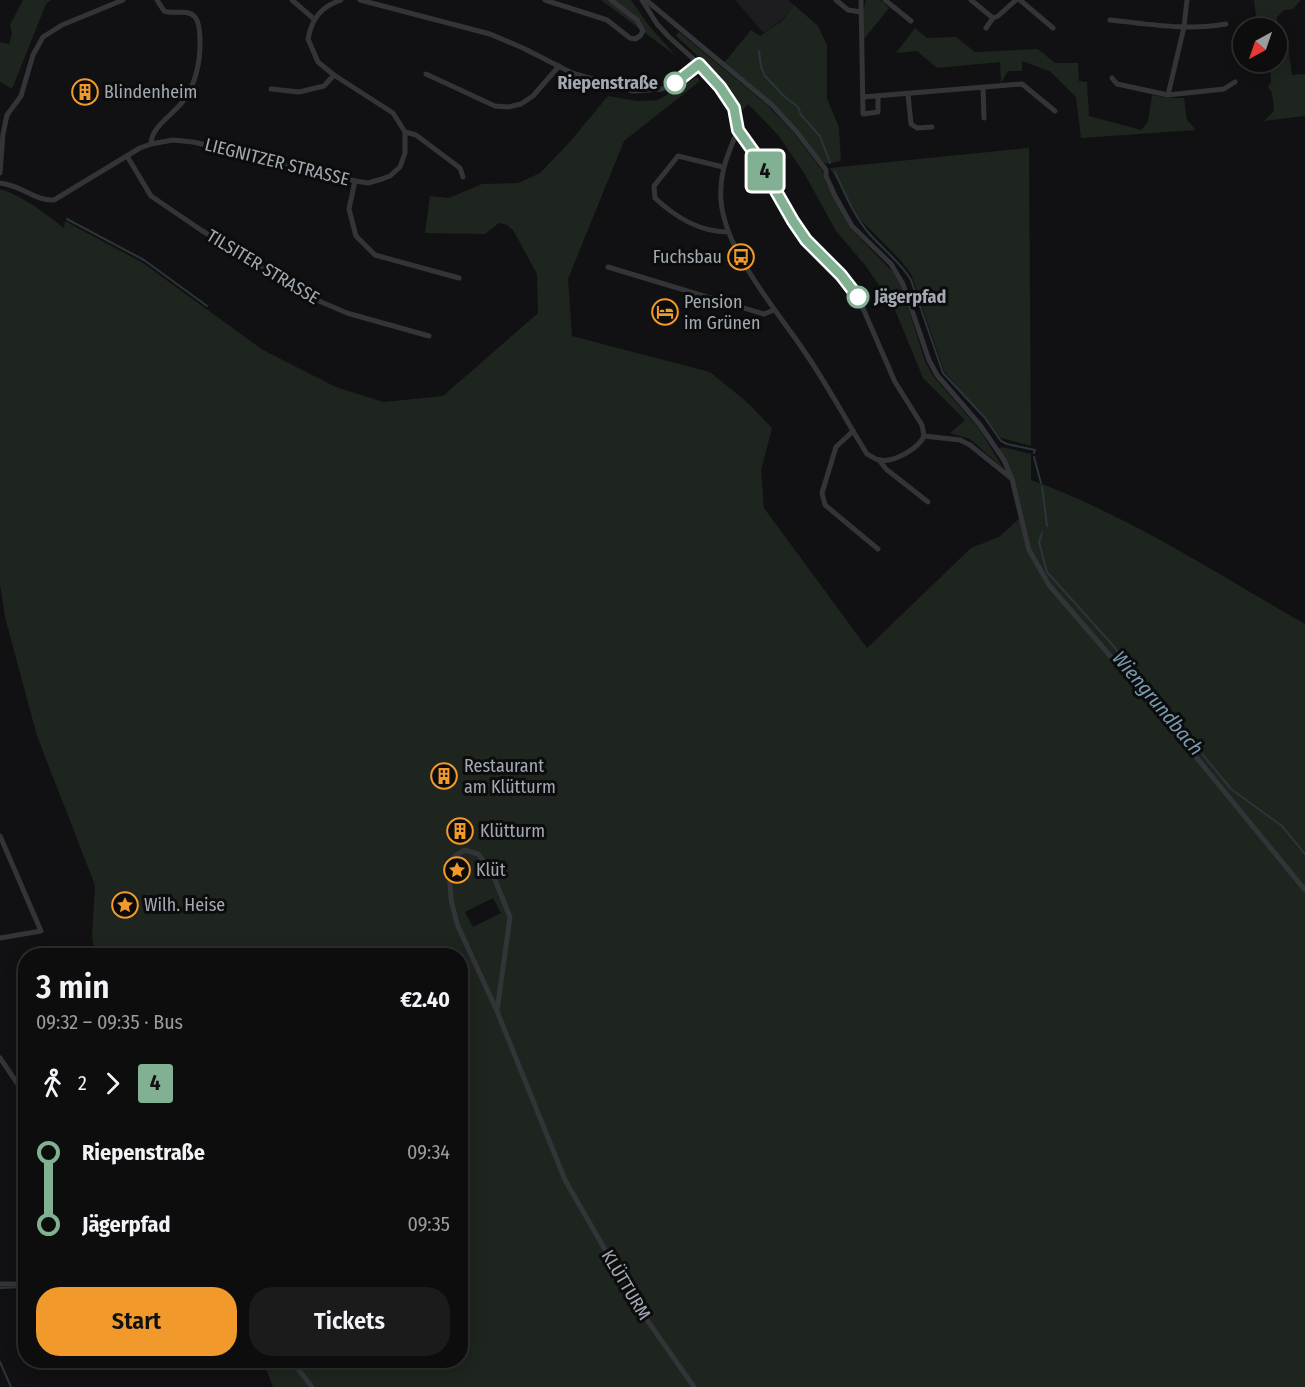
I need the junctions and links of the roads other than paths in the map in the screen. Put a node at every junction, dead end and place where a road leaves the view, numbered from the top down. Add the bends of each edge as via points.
1 (123, 0) edge
2 (157, 0) edge
3 (292, 0) edge
4 (341, 0) edge
5 (360, 0) edge
6 (545, 0) edge
7 (611, 0) edge
8 (644, 0) edge
9 (836, 0) edge
10 (861, 0) edge
11 (885, 0) edge
12 (971, 0) edge
13 (1018, 0) edge
14 (1187, 0) edge
15 (861, 12) junction
16 (993, 18) junction
17 (314, 19) junction
18 (1110, 20) dead end
19 (911, 21) dead end
20 (675, 23) junction
21 (1226, 24) dead end
22 (986, 27) dead end
23 (1184, 27) junction
24 (1053, 28) dead end
25 (669, 37) junction
26 (699, 64) junction
27 (559, 66) junction
28 (426, 74) dead end
29 (334, 75) junction
30 (1112, 78) dead end
31 (1235, 82) dead end
32 (983, 88) junction
33 (271, 89) dead end
34 (908, 94) junction
35 (1168, 95) junction
36 (878, 96) junction
37 (862, 97) junction
38 (1055, 111) dead end
39 (984, 118) dead end
40 (932, 127) dead end
41 (738, 130) junction
42 (405, 132) junction
43 (151, 144) junction
44 (127, 156) junction
45 (723, 167) junction
46 (0, 173) edge
47 (463, 177) dead end
48 (355, 181) junction
49 (0, 183) edge
50 (728, 232) junction
51 (608, 267) dead end
52 (459, 278) dead end
53 (774, 310) junction
54 (429, 336) dead end
55 (852, 431) junction
56 (924, 436) junction
57 (879, 460) junction
58 (1012, 479) junction
59 (928, 502) dead end
60 (878, 549) dead end
61 (0, 836) edge
62 (1305, 890) edge
63 (0, 938) edge
64 (497, 1011) junction
65 (0, 1058) edge
66 (18, 1084) edge
67 (0, 1284) edge
68 (18, 1284) edge
69 (297, 1368) edge
70 (312, 1387) edge
71 (694, 1387) edge

1 - 46 street via 43,37 33,55 21,96 7,115
2 - 43 street via 164,11 195,17 200,55 186,97 154,132
3 - 17 street
4 - 17 street via 320,10
5 - 27 street via 490,34
6 - 7 street via 607,20 630,38 640,36 640,25
8 - 20 street
8 - 25 street
9 - 15 street via 848,10
10 - 15 street
11 - 19 street
12 - 16 street
13 - 16 street
13 - 24 street
14 - 23 street
15 - 37 street
16 - 22 street
17 - 29 street via 308,39 311,50
18 - 23 street
20 - 25 street via 667,28
20 - 58 street via 772,105 826,170 852,225 898,274 937,375 998,449
21 - 23 street
23 - 35 street
25 - 26 street
26 - 27 street via 675,83 641,91 613,86
26 - 41 street via 734,108
27 - 28 street via 534,96 508,108 495,106
29 - 33 street via 324,86 299,92
29 - 42 street via 393,113
30 - 35 street via 1117,84
31 - 35 street via 1224,88
32 - 34 street
32 - 38 street via 1022,84
32 - 39 street
34 - 36 street
34 - 40 street via 911,124 917,128
36 - 37 street
36 - 37 street via 878,112 863,114
41 - 45 street
41 - 56 street via 806,240 858,297 895,382 922,425
42 - 47 street via 416,135 460,168
42 - 48 street, LIEGNITZER STRASSE via 400,167 382,179 369,183
43 - 44 street, LIEGNITZER STRASSE
43 - 48 street, LIEGNITZER STRASSE via 193,142
44 - 49 street, LIEGNITZER STRASSE via 54,200 44,200 23,188
44 - 54 street, TILSITER STRASSE via 151,196 312,298 347,313
45 - 50 street via 720,190
45 - 50 street via 678,156 654,186 655,198 671,212 716,232
48 - 52 street via 349,209 356,236 375,255
50 - 53 street
51 - 53 street via 764,314
53 - 55 street via 817,371
55 - 57 street via 867,454
55 - 60 street via 836,447 822,493 825,505
56 - 57 street via 917,447 906,453
56 - 58 street via 960,440
57 - 59 street
58 - 62 street via 1029,550 1049,585
61 - 63 street via 41,931
64 - 64 street, KLÜTTURM via 510,916 491,870 478,854 465,850 451,860 451,899 457,924
64 - 71 street, KLÜTTURM via 565,1180 638,1307
65 - 66 street
67 - 68 street
69 - 70 street

